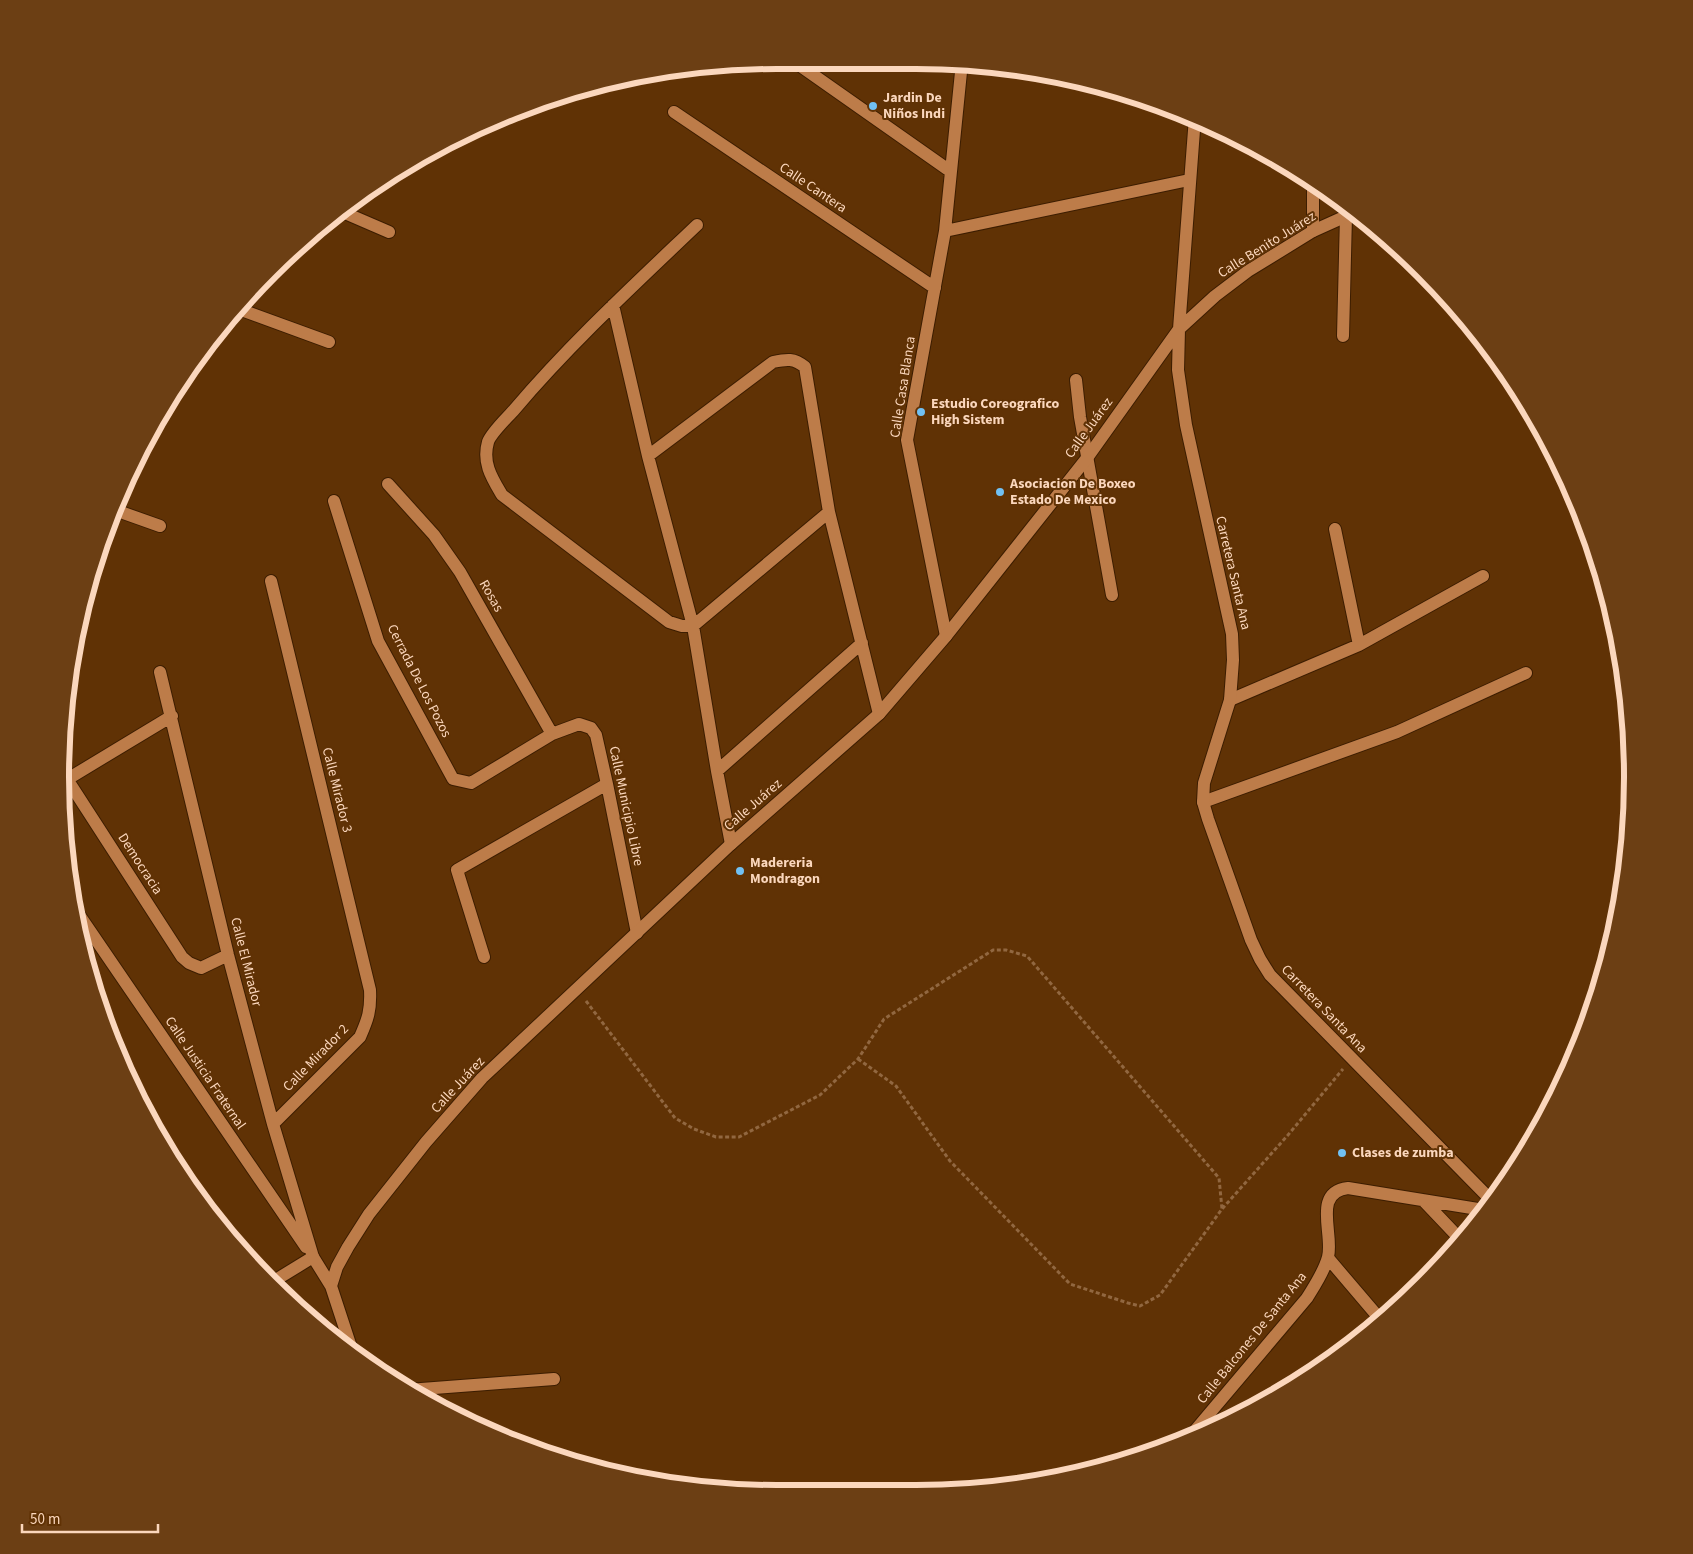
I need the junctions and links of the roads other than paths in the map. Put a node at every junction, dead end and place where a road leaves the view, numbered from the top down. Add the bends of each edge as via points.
1 (805, 69) edge
2 (961, 70) edge
3 (674, 112) dead end
4 (1194, 126) edge
5 (950, 171) junction
6 (1189, 180) junction
7 (1312, 190) edge
8 (347, 214) edge
9 (1347, 215) edge
10 (1350, 217) edge
11 (697, 225) dead end
12 (945, 230) junction
13 (1313, 230) junction
14 (389, 232) dead end
15 (935, 288) junction
16 (613, 305) junction
17 (244, 311) edge
18 (1179, 329) junction
19 (1343, 336) dead end
20 (330, 342) dead end
21 (1076, 380) dead end
22 (648, 456) junction
23 (1087, 458) junction
24 (388, 484) dead end
25 (334, 501) dead end
26 (121, 512) edge
27 (829, 512) junction
28 (160, 526) dead end
29 (1335, 529) dead end
30 (1483, 576) dead end
31 (271, 581) dead end
32 (1112, 595) dead end
33 (693, 626) junction
34 (946, 636) junction
35 (862, 644) junction
36 (1359, 645) junction
37 (160, 672) dead end
38 (1526, 673) dead end
39 (1230, 700) junction
40 (879, 714) junction
41 (172, 716) junction
42 (552, 734) junction
43 (717, 771) junction
44 (69, 778) edge
45 (607, 784) junction
46 (69, 789) edge
47 (1203, 802) junction
48 (731, 844) junction
49 (84, 921) edge
50 (637, 933) junction
51 (228, 955) junction
52 (484, 957) dead end
53 (371, 1006) joint
54 (273, 1124) junction
55 (1487, 1195) edge
56 (1422, 1200) junction
57 (1477, 1209) edge
58 (1456, 1235) edge
59 (313, 1257) junction
60 (1328, 1258) junction
61 (277, 1279) edge
62 (331, 1286) junction
63 (1376, 1315) edge
64 (349, 1341) edge
65 (554, 1378) dead end
66 (421, 1389) edge
67 (1199, 1425) edge

1 - 5 street
2 - 5 street, Calle Casa Blanca
3 - 15 street, Calle Cantera
4 - 6 street, Carretera Santa Ana
5 - 12 street, Calle Casa Blanca
6 - 12 street
6 - 18 street, Carretera Santa Ana
7 - 13 street
8 - 14 street
9 - 13 street, Calle Benito Juárez
10 - 19 street
11 - 16 street
12 - 15 street, Calle Casa Blanca
13 - 18 street, Calle Benito Juárez via 1248,271
15 - 34 street, Calle Casa Blanca via 907,440
16 - 22 street
16 - 33 street via 525,397 489,440 485,455 489,473 502,495 669,622
17 - 20 street
18 - 23 street, Calle Juárez
18 - 39 street, Carretera Santa Ana via 1178,370 1186,425 1232,634
21 - 23 street
22 - 27 street via 773,362 797,361 805,367
22 - 33 street
23 - 32 street
23 - 34 street, Calle Juárez
24 - 42 street, Rosas via 434,535 460,572
25 - 42 street, Cerrada De Los Pozos via 378,641 453,779 471,783
26 - 28 street
27 - 33 street
27 - 35 street
29 - 36 street
30 - 36 street
31 - 53 street, Calle Mirador 3 via 370,990
33 - 43 street
34 - 40 street, Calle Juárez
35 - 40 street
35 - 43 street
36 - 39 street
37 - 41 street, Calle El Mirador
38 - 47 street via 1397,732
39 - 47 street, Carretera Santa Ana via 1204,783
40 - 48 street, Calle Juárez
41 - 44 street
41 - 51 street, Calle El Mirador
42 - 45 street, Calle Municipio Libre via 579,724 591,728 596,735
43 - 48 street
45 - 50 street, Calle Municipio Libre
45 - 52 street via 457,870
46 - 51 street, Democracia via 182,957 201,968
47 - 55 street, Carretera Santa Ana via 1260,959 1270,975
48 - 50 street, Calle Juárez
49 - 59 street, Calle Justicia Fraternal
50 - 62 street, Calle Juárez via 482,1078 426,1142 364,1222 337,1267
51 - 54 street, Calle El Mirador
53 - 54 street, Calle Mirador 2 via 360,1037
54 - 59 street, Calle El Mirador
56 - 57 street, Calle Balcones De Santa Ana
56 - 58 street
56 - 60 street, Calle Balcones De Santa Ana via 1348,1188 1336,1191 1327,1207
59 - 61 street
59 - 62 street
60 - 63 street
60 - 67 street, Calle Balcones De Santa Ana via 1307,1298
62 - 64 street
65 - 66 street

